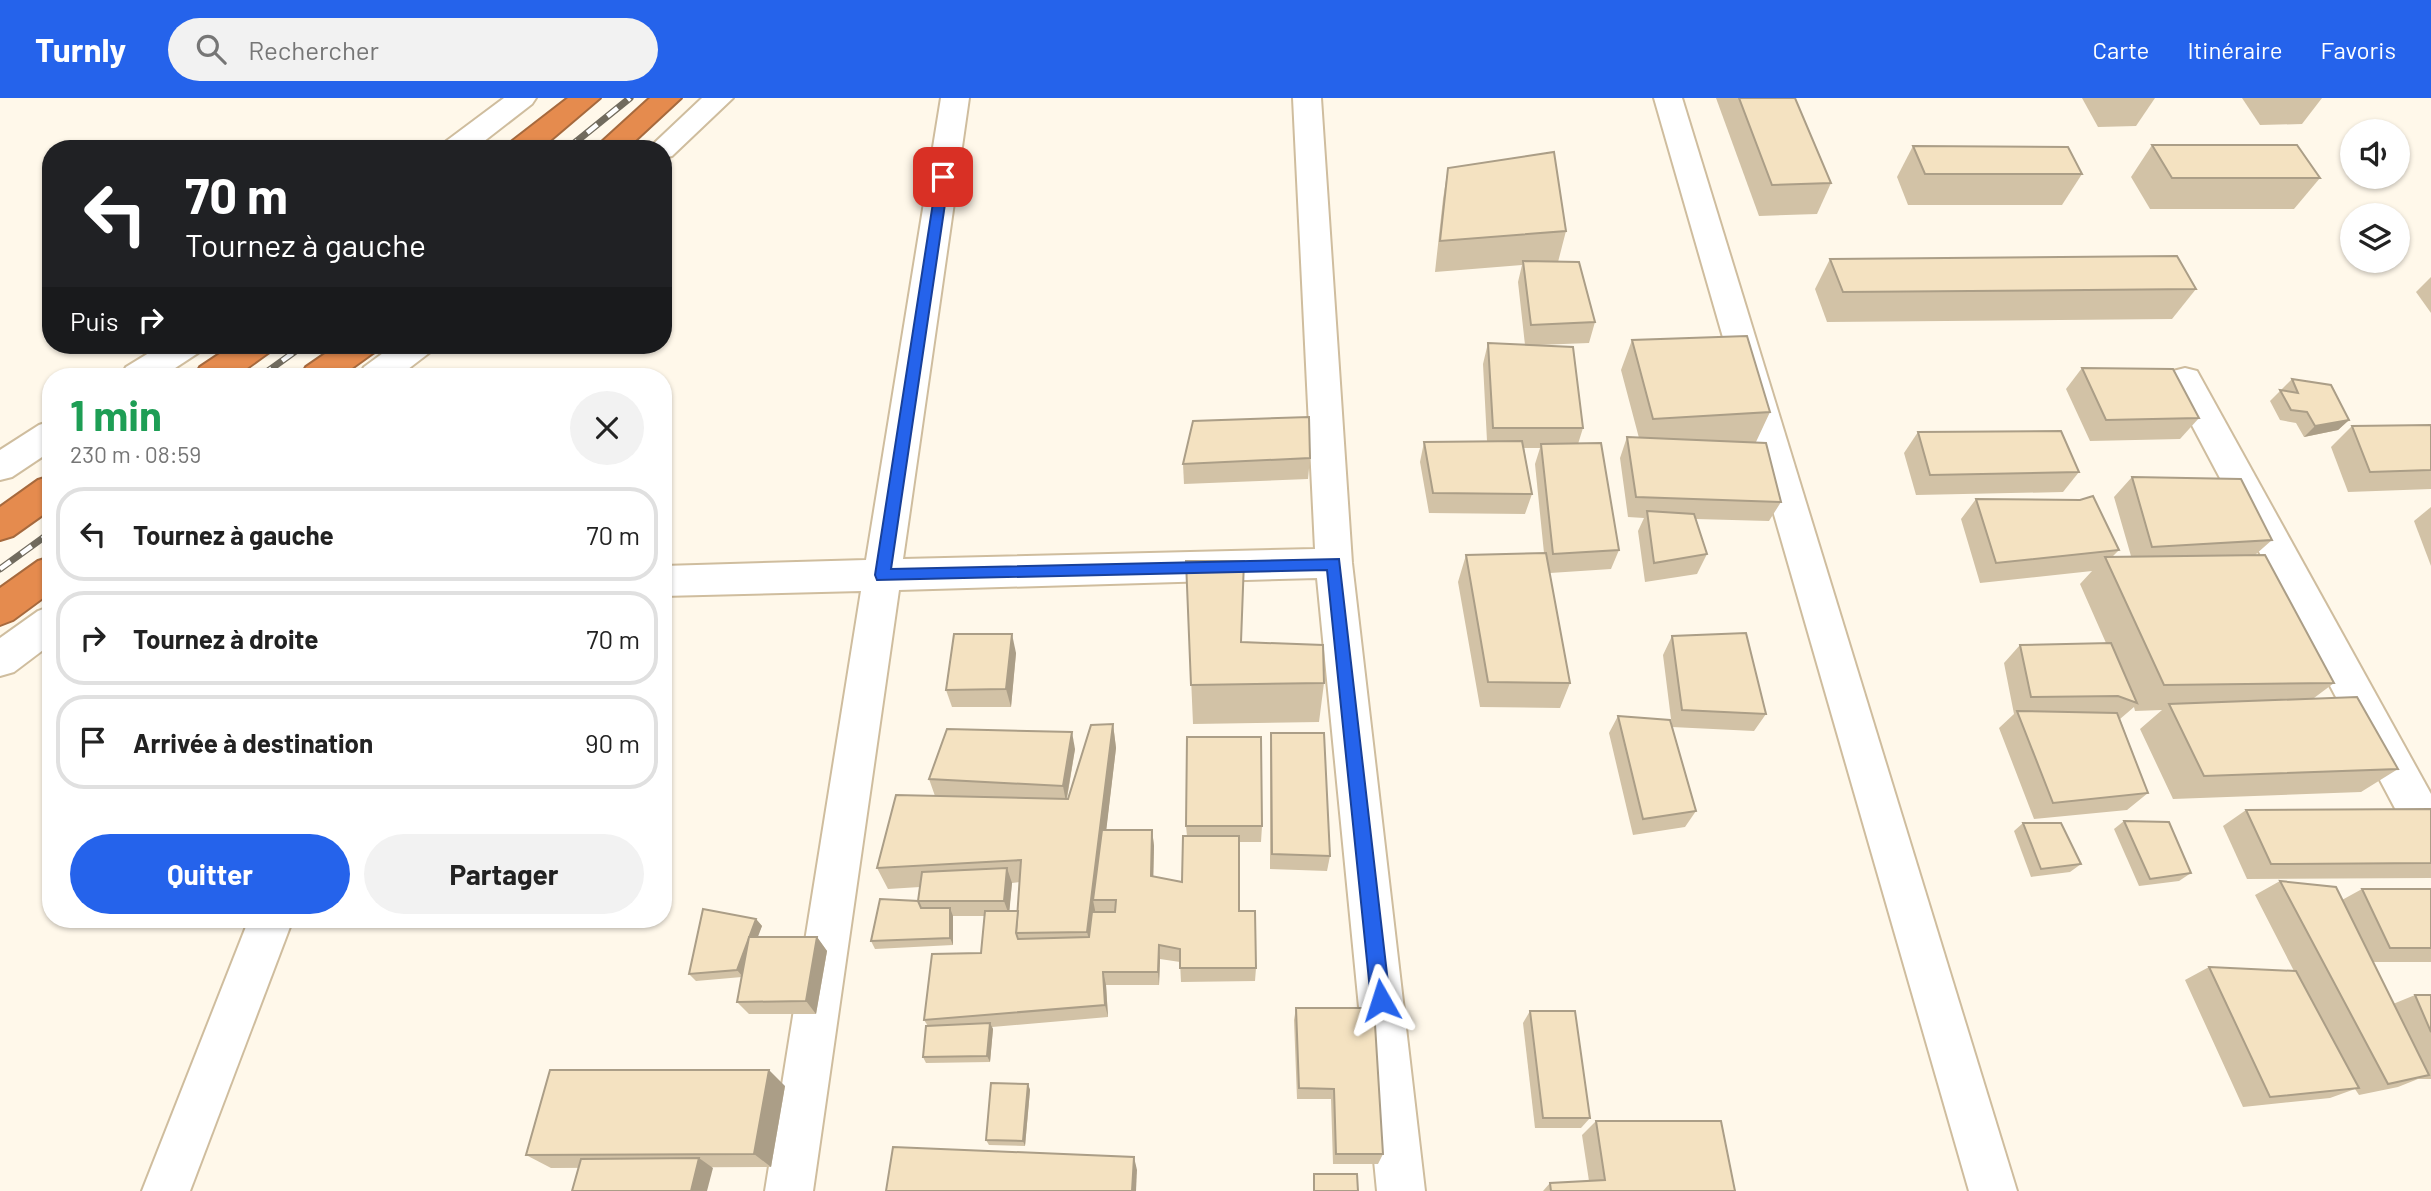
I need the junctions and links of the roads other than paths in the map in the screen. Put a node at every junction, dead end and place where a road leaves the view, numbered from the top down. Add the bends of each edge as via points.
1 (522, 98) edge
2 (586, 98) edge
3 (667, 98) edge
4 (719, 98) edge
5 (955, 98) edge
6 (1307, 98) edge
7 (1668, 98) edge
8 (467, 140) edge
9 (532, 140) edge
10 (618, 140) edge
11 (672, 140) edge
12 (172, 354) edge
13 (243, 354) edge
14 (349, 354) edge
15 (405, 354) edge
16 (150, 368) edge
17 (223, 368) edge
18 (329, 368) edge
19 (387, 368) edge
20 (2185, 380) dead end
21 (42, 440) edge
22 (0, 467) edge
23 (42, 496) edge
24 (0, 526) edge
25 (1334, 563) junction
26 (883, 575) junction
27 (42, 579) edge
28 (672, 581) edge
29 (0, 609) edge
30 (42, 629) edge
31 (0, 660) edge
32 (2431, 834) edge
33 (268, 928) edge
34 (166, 1191) edge
35 (789, 1191) edge
36 (1401, 1191) edge
37 (1993, 1191) edge

1 - 8 street
2 - 9 highway
3 - 10 highway
4 - 11 street
5 - 26 street
6 - 25 street
7 - 37 street
12 - 16 street
13 - 17 highway
14 - 18 highway
15 - 19 street
20 - 32 street
21 - 22 street
23 - 24 highway
25 - 26 street
25 - 36 street
26 - 28 street
26 - 35 street
27 - 29 highway
30 - 31 street
33 - 34 street

